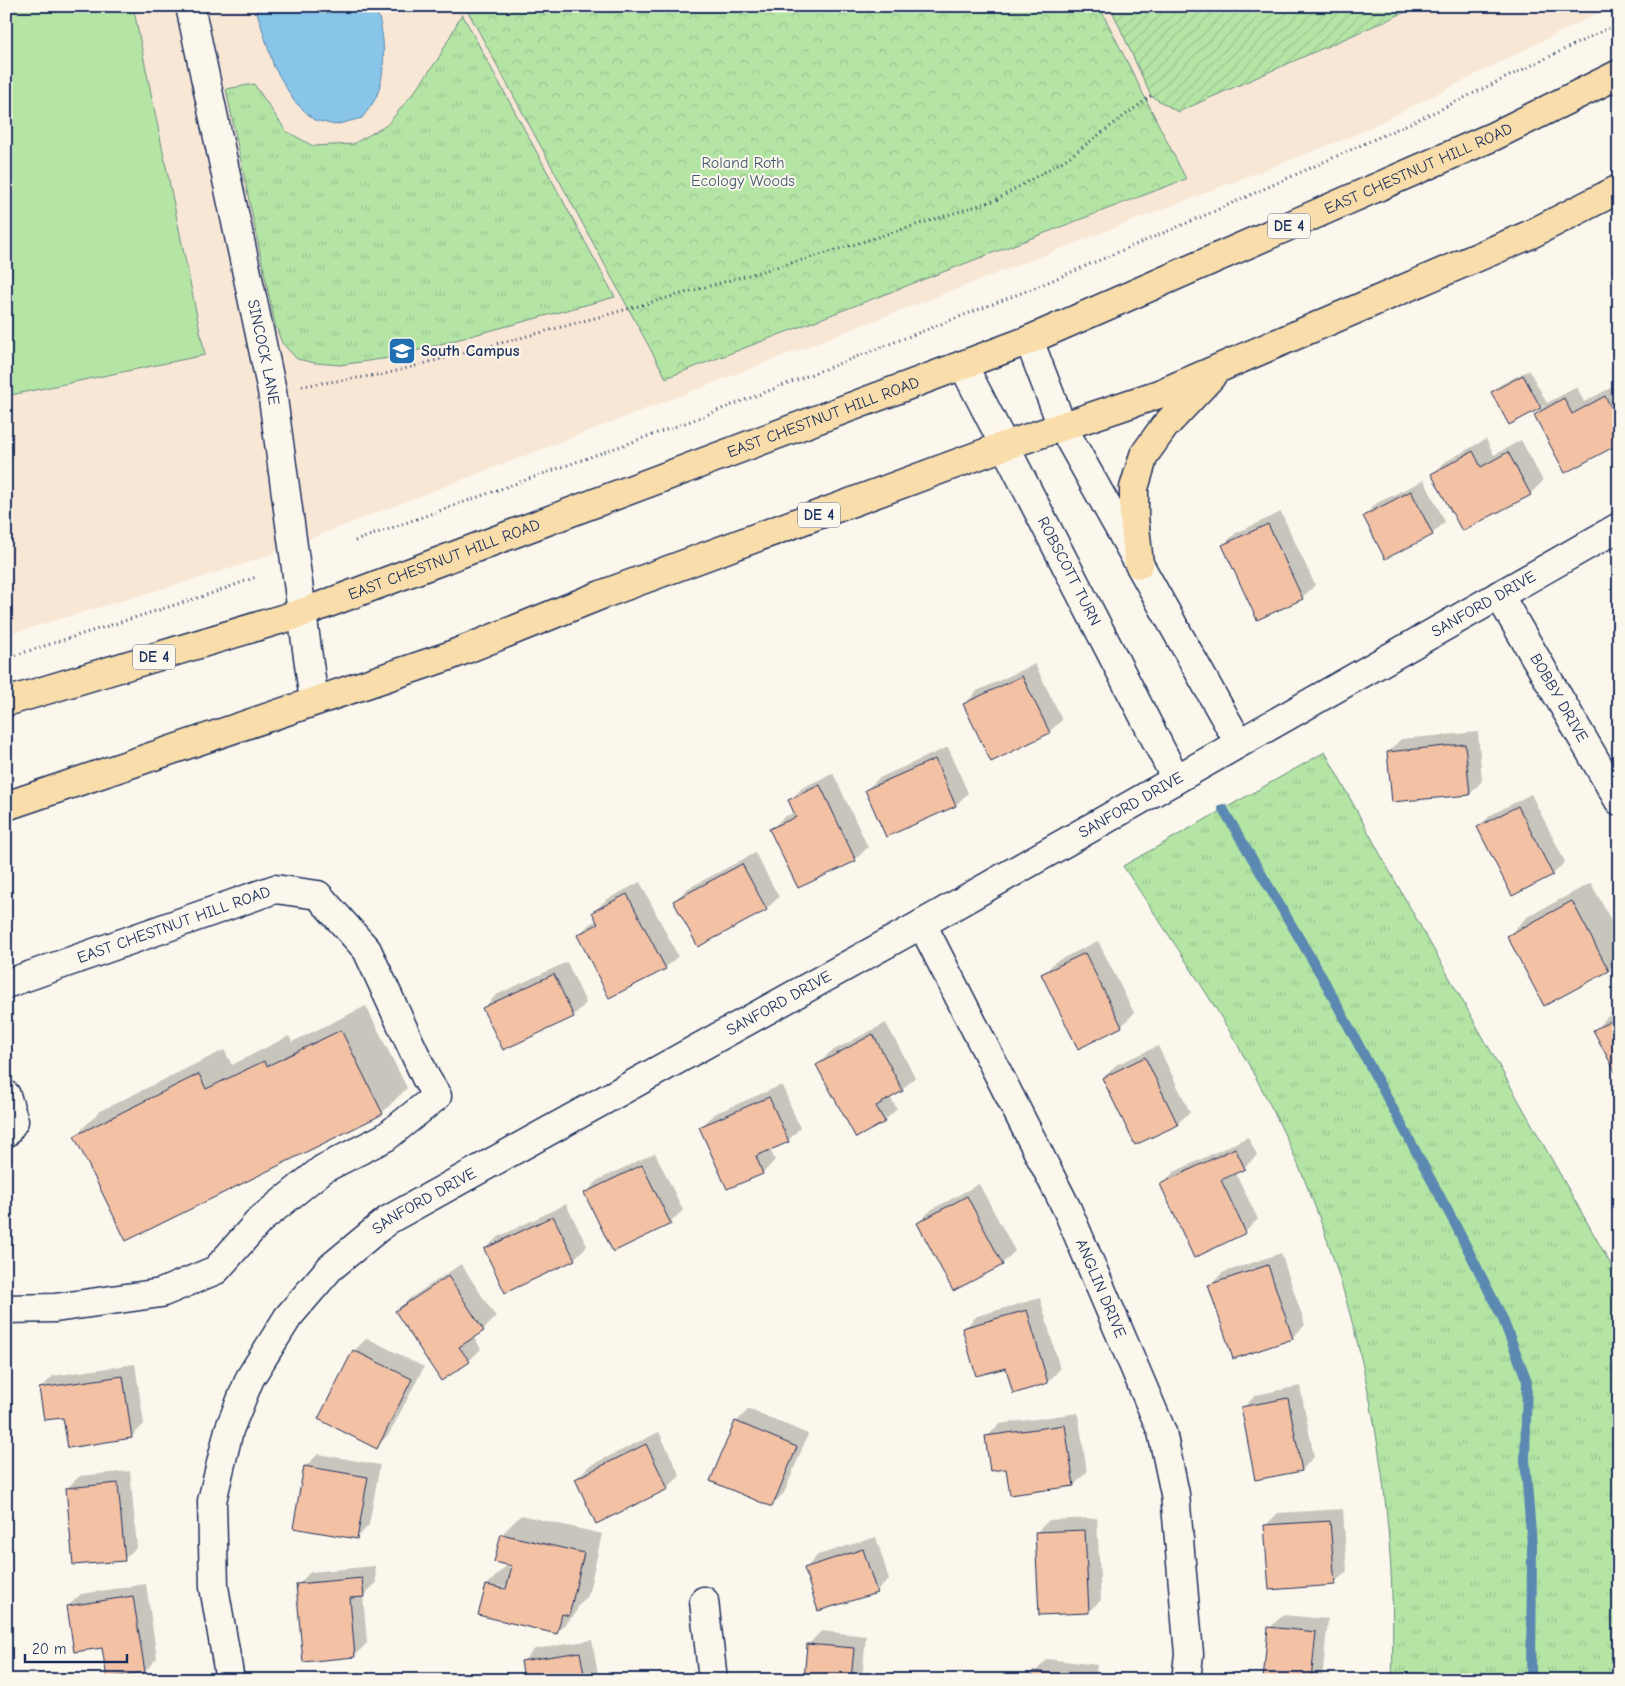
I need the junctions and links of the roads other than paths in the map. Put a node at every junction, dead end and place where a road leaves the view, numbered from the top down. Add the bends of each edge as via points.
1 (190, 6) edge
2 (1619, 74) edge
3 (1619, 190) edge
4 (1029, 340) junction
5 (963, 365) junction
6 (1218, 369) junction
7 (1062, 426) junction
8 (1004, 446) junction
9 (1619, 527) edge
10 (1139, 564) junction
11 (1499, 595) junction
12 (302, 613) junction
13 (314, 701) junction
14 (6, 702) edge
15 (1239, 743) junction
16 (1176, 779) junction
17 (1619, 801) edge
18 (6, 806) edge
19 (922, 924) junction
20 (6, 984) edge
21 (6, 1095) edge
22 (6, 1133) edge
23 (6, 1309) edge
24 (704, 1600) dead end
25 (230, 1680) edge
26 (713, 1680) edge
27 (1186, 1680) edge

1 - 12 street, SINCOCK LANE via 272,391
2 - 4 main road, EAST CHESTNUT HILL ROAD / DE 4 via 1494,136
3 - 6 main road, DE 4 via 1529,235
4 - 5 main road, EAST CHESTNUT HILL ROAD / DE 4
4 - 7 street
5 - 8 street, ROBSCOTT TURN
5 - 12 main road, EAST CHESTNUT HILL ROAD / DE 4
6 - 7 main road, DE 4 via 1159,394
6 - 10 main road via 1164,427 1144,455 1134,488
7 - 8 main road, DE 4
7 - 10 street
8 - 13 main road, DE 4 via 602,595 449,656
8 - 16 street, ROBSCOTT TURN
9 - 11 street, SANFORD DRIVE
10 - 15 street
11 - 15 street, SANFORD DRIVE
11 - 17 street, BOBBY DRIVE
12 - 13 street, SINCOCK LANE
12 - 14 main road, EAST CHESTNUT HILL ROAD / DE 4
13 - 18 main road, DE 4
15 - 16 street, SANFORD DRIVE
16 - 19 street, SANFORD DRIVE
19 - 25 street, SANFORD DRIVE via 388,1220 330,1268 288,1317 250,1378 229,1430 212,1501 214,1587
19 - 27 street, ANGLIN DRIVE via 1067,1209 1162,1432 1174,1494 1189,1654
20 - 23 street, EAST CHESTNUT HILL ROAD via 275,889 318,895 367,950 437,1096 386,1137 323,1169 260,1220 216,1270 161,1293 55,1308
21 - 22 street via 14,1120
24 - 26 street

